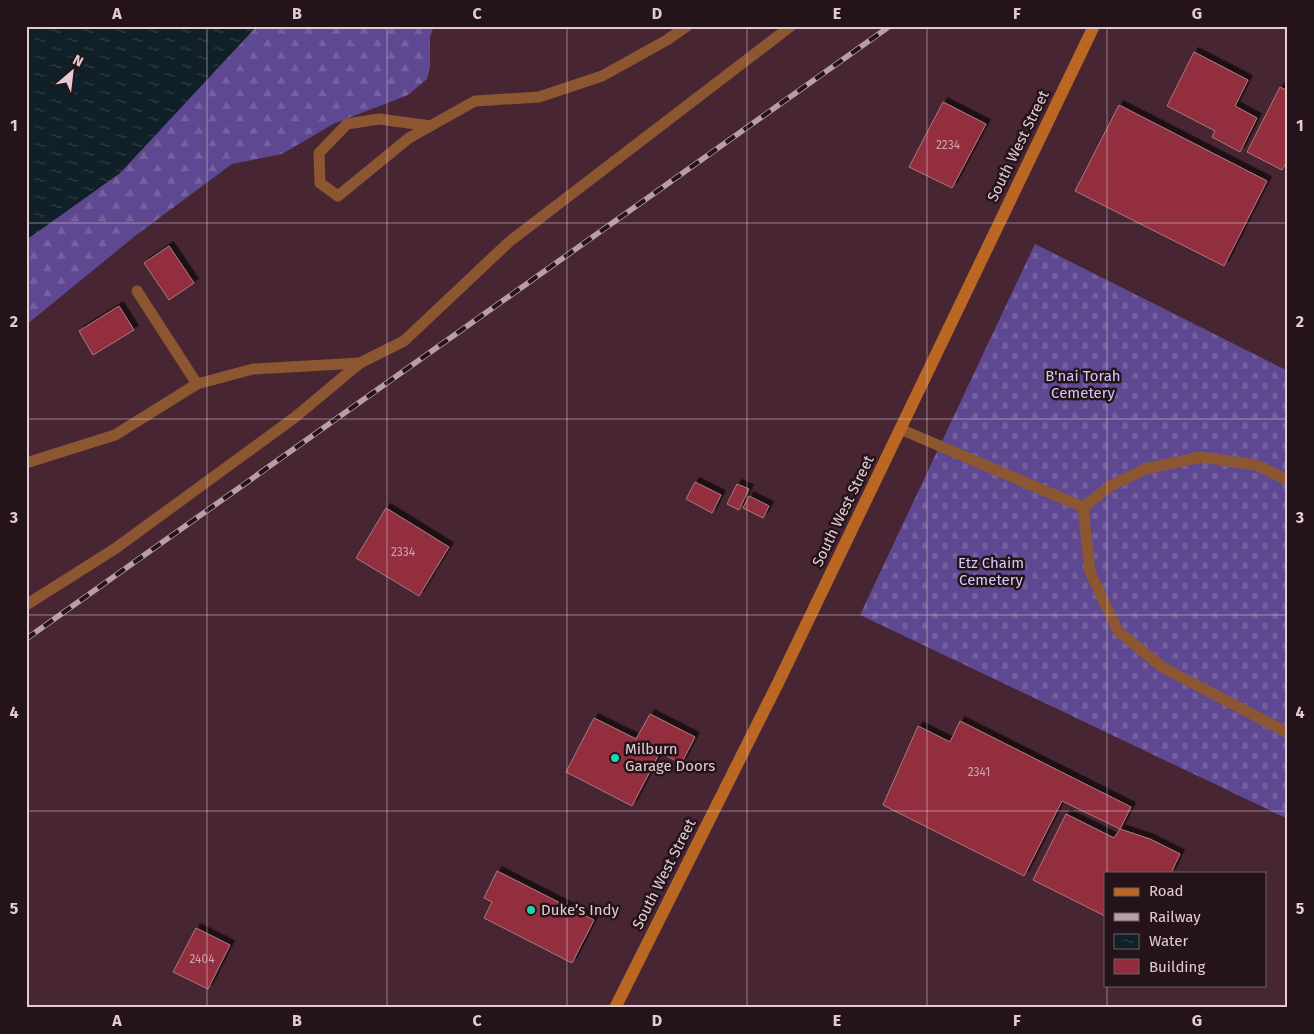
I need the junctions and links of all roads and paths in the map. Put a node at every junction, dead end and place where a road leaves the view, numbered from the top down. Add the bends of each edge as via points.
1 (687, 26) edge
2 (791, 26) edge
3 (1094, 26) edge
4 (431, 126) junction
5 (137, 291) dead end
6 (360, 363) junction
7 (197, 384) junction
8 (900, 429) junction
9 (26, 464) edge
10 (1288, 480) edge
11 (1083, 506) junction
12 (26, 606) edge
13 (1288, 733) edge
14 (615, 1008) edge

1 - 4 lane via 602,76 539,97 476,101
2 - 6 lane via 509,242 404,341
3 - 8 main road, South West Street
4 - 4 lane via 409,138 338,196 320,183 319,153 347,124 379,119
5 - 7 lane
6 - 7 lane via 253,369
6 - 12 lane via 294,418 116,548
7 - 9 lane via 114,435
8 - 11 lane
8 - 14 main road, South West Street via 780,679
10 - 11 lane via 1256,465 1201,457 1145,469 1112,485
11 - 13 lane via 1090,572 1118,631 1162,667

